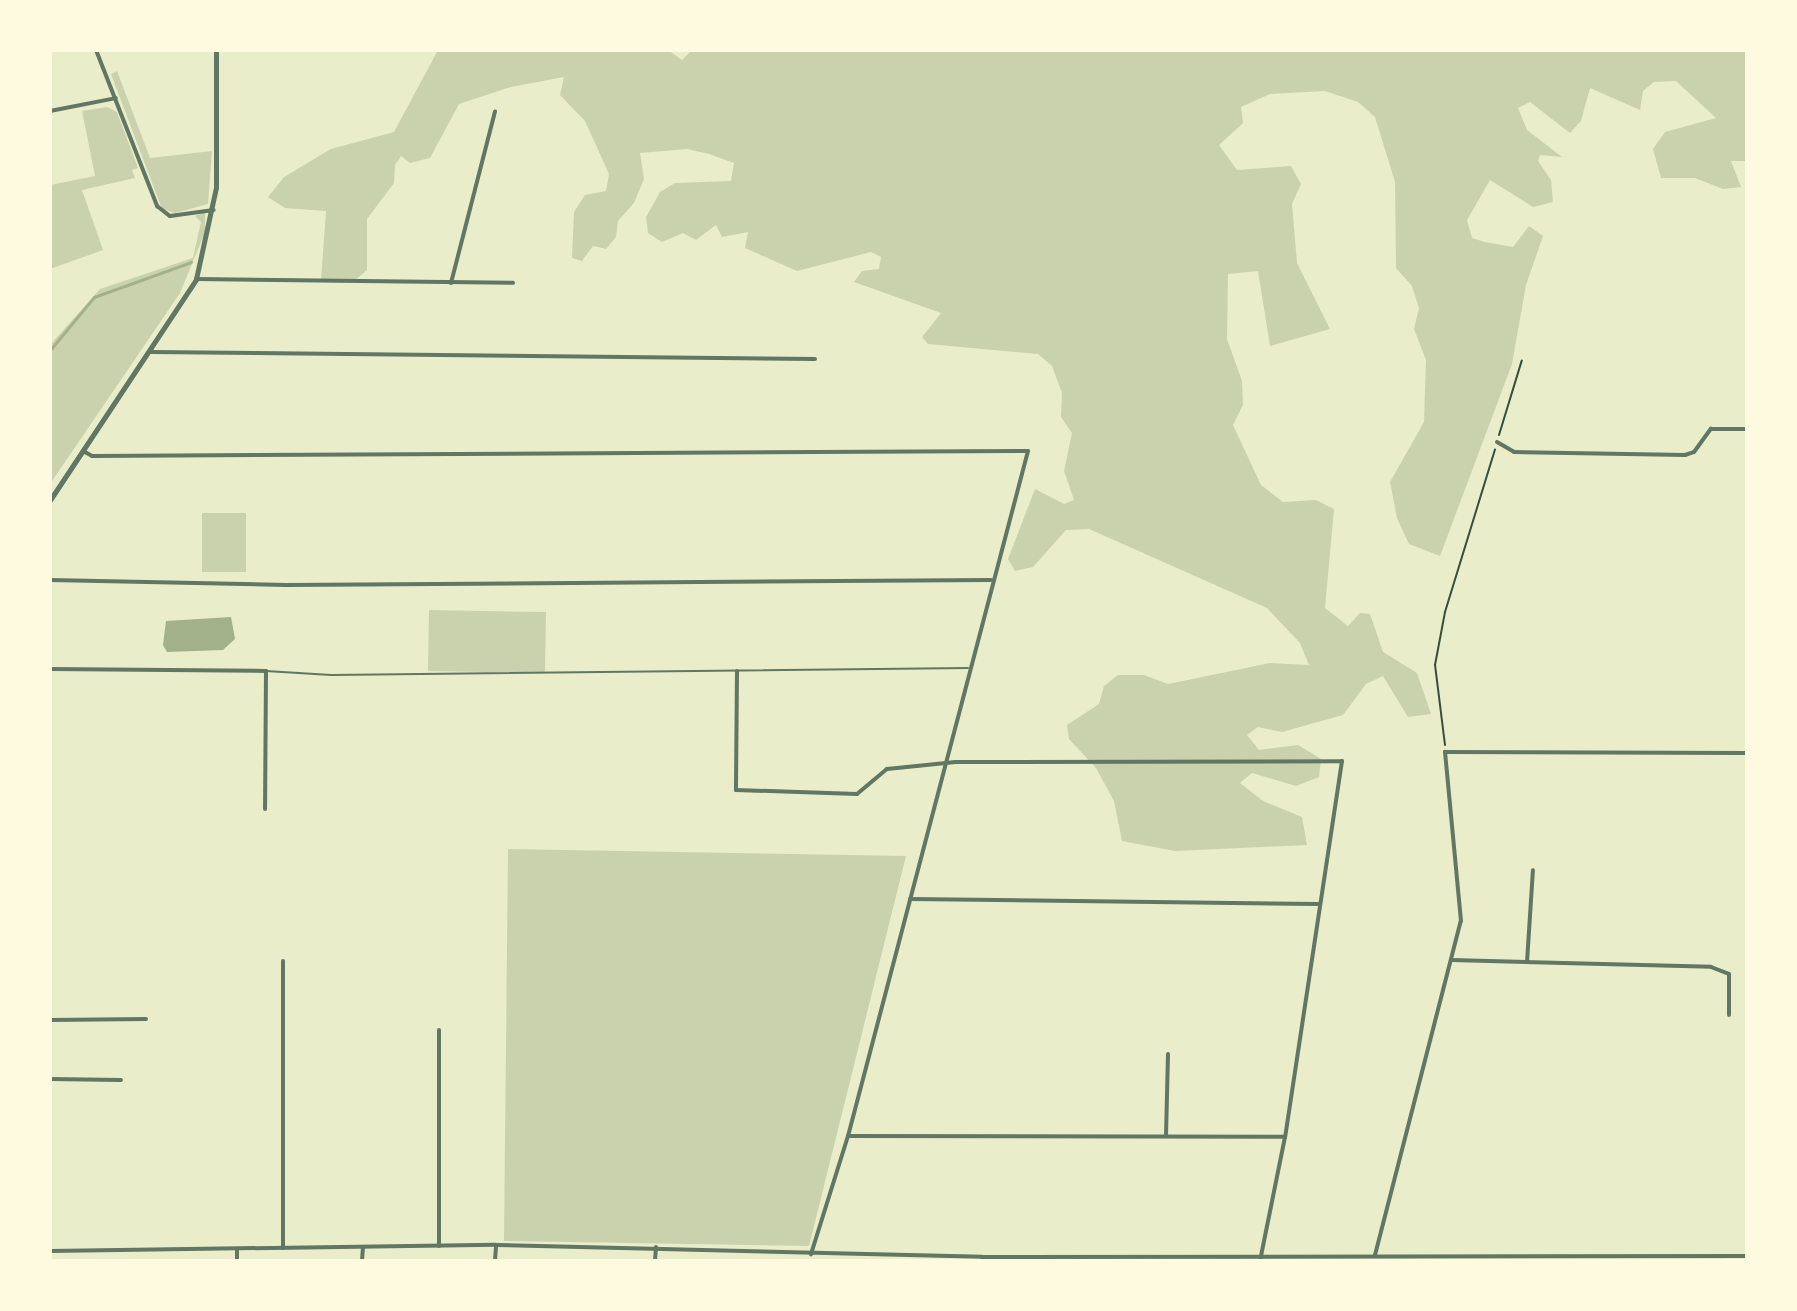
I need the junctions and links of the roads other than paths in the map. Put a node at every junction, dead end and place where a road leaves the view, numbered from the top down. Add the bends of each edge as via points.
1 (96, 50) edge
2 (216, 50) edge
3 (116, 98) junction
4 (50, 111) edge
5 (495, 112) dead end
6 (214, 210) junction
7 (196, 279) junction
8 (451, 283) junction
9 (513, 283) dead end
10 (150, 352) junction
11 (815, 359) dead end
12 (1747, 429) edge
13 (1497, 442) road end
14 (83, 451) junction
15 (50, 500) edge
16 (50, 580) edge
17 (992, 580) junction
18 (968, 668) junction
19 (50, 669) edge
20 (266, 671) junction
21 (737, 671) junction
22 (1747, 753) edge
23 (943, 766) junction
24 (265, 809) dead end
25 (1533, 870) dead end
26 (910, 899) junction
27 (1321, 904) junction
28 (1452, 960) junction
29 (283, 961) dead end
30 (1527, 962) junction
31 (1729, 1015) dead end
32 (146, 1019) dead end
33 (50, 1020) edge
34 (439, 1030) dead end
35 (1168, 1054) dead end
36 (50, 1079) edge
37 (121, 1080) dead end
38 (848, 1136) junction
39 (1166, 1136) junction
40 (1285, 1137) junction
41 (496, 1245) junction
42 (439, 1246) junction
43 (363, 1247) junction
44 (656, 1247) junction
45 (283, 1248) junction
46 (237, 1249) junction
47 (50, 1251) edge
48 (119, 1251) junction
49 (813, 1254) junction
50 (1375, 1255) junction
51 (1747, 1256) edge
52 (1261, 1258) edge
53 (119, 1261) edge
54 (237, 1261) edge
55 (362, 1261) edge
56 (495, 1261) edge
57 (655, 1261) edge

1 - 3 street
2 - 6 street
3 - 4 street
3 - 6 street via 163,213
5 - 8 street
6 - 7 street
7 - 8 street
7 - 10 street
8 - 9 street
10 - 11 street
10 - 14 street
12 - 13 street via 1711,429 1694,452 1685,455 1514,452
14 - 15 street
14 - 17 street via 92,456 1028,451
16 - 17 street via 286,585
17 - 18 street
18 - 21 lane
18 - 23 street
19 - 20 street
20 - 21 lane
20 - 24 street
21 - 23 street via 736,790 857,794 887,769
22 - 28 street via 1445,752 1462,907
23 - 26 street
23 - 27 street via 1342,761
25 - 30 street
26 - 27 street
26 - 38 street
27 - 40 street
28 - 30 street
28 - 50 street
29 - 45 street
30 - 31 street via 1726,970
32 - 33 street
34 - 42 street
35 - 39 street
36 - 37 street
38 - 39 street
38 - 49 street
39 - 40 street
40 - 52 street
41 - 42 street
41 - 44 street
41 - 56 street
42 - 43 street
43 - 45 street
43 - 55 street
44 - 49 street
44 - 57 street
45 - 46 street
46 - 48 street
46 - 54 street
47 - 48 street
48 - 53 street
49 - 52 street
50 - 51 street
50 - 52 street

